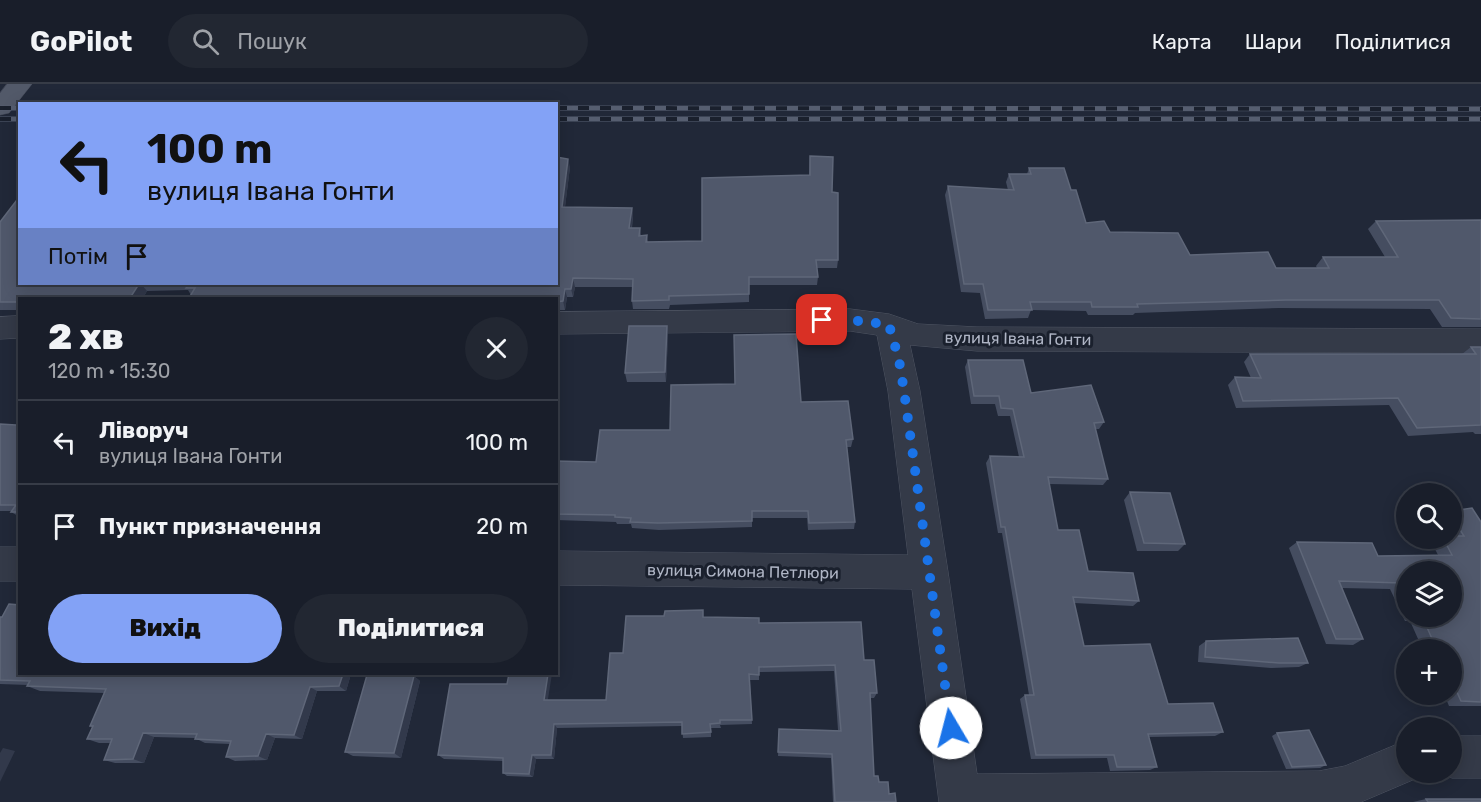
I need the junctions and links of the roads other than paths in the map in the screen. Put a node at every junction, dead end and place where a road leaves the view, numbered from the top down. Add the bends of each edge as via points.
1 (20, 84) edge
2 (0, 108) edge
3 (558, 323) edge
4 (889, 325) junction
5 (18, 327) edge
6 (0, 328) edge
7 (1481, 341) edge
8 (0, 564) edge
9 (18, 564) edge
10 (558, 568) edge
11 (930, 572) junction
12 (1462, 757) edge
13 (1481, 757) edge
14 (1396, 764) edge
15 (960, 799) edge

1 - 2 main road
3 - 4 street, вулиця Івана Гонти via 850,320
4 - 7 street, вулиця Івана Гонти via 916,335 977,339
4 - 11 street via 902,374
5 - 6 street
8 - 9 street
10 - 11 street, вулиця Симона Петлюри
11 - 15 street
12 - 13 street
14 - 15 street via 1343,788 1324,791

